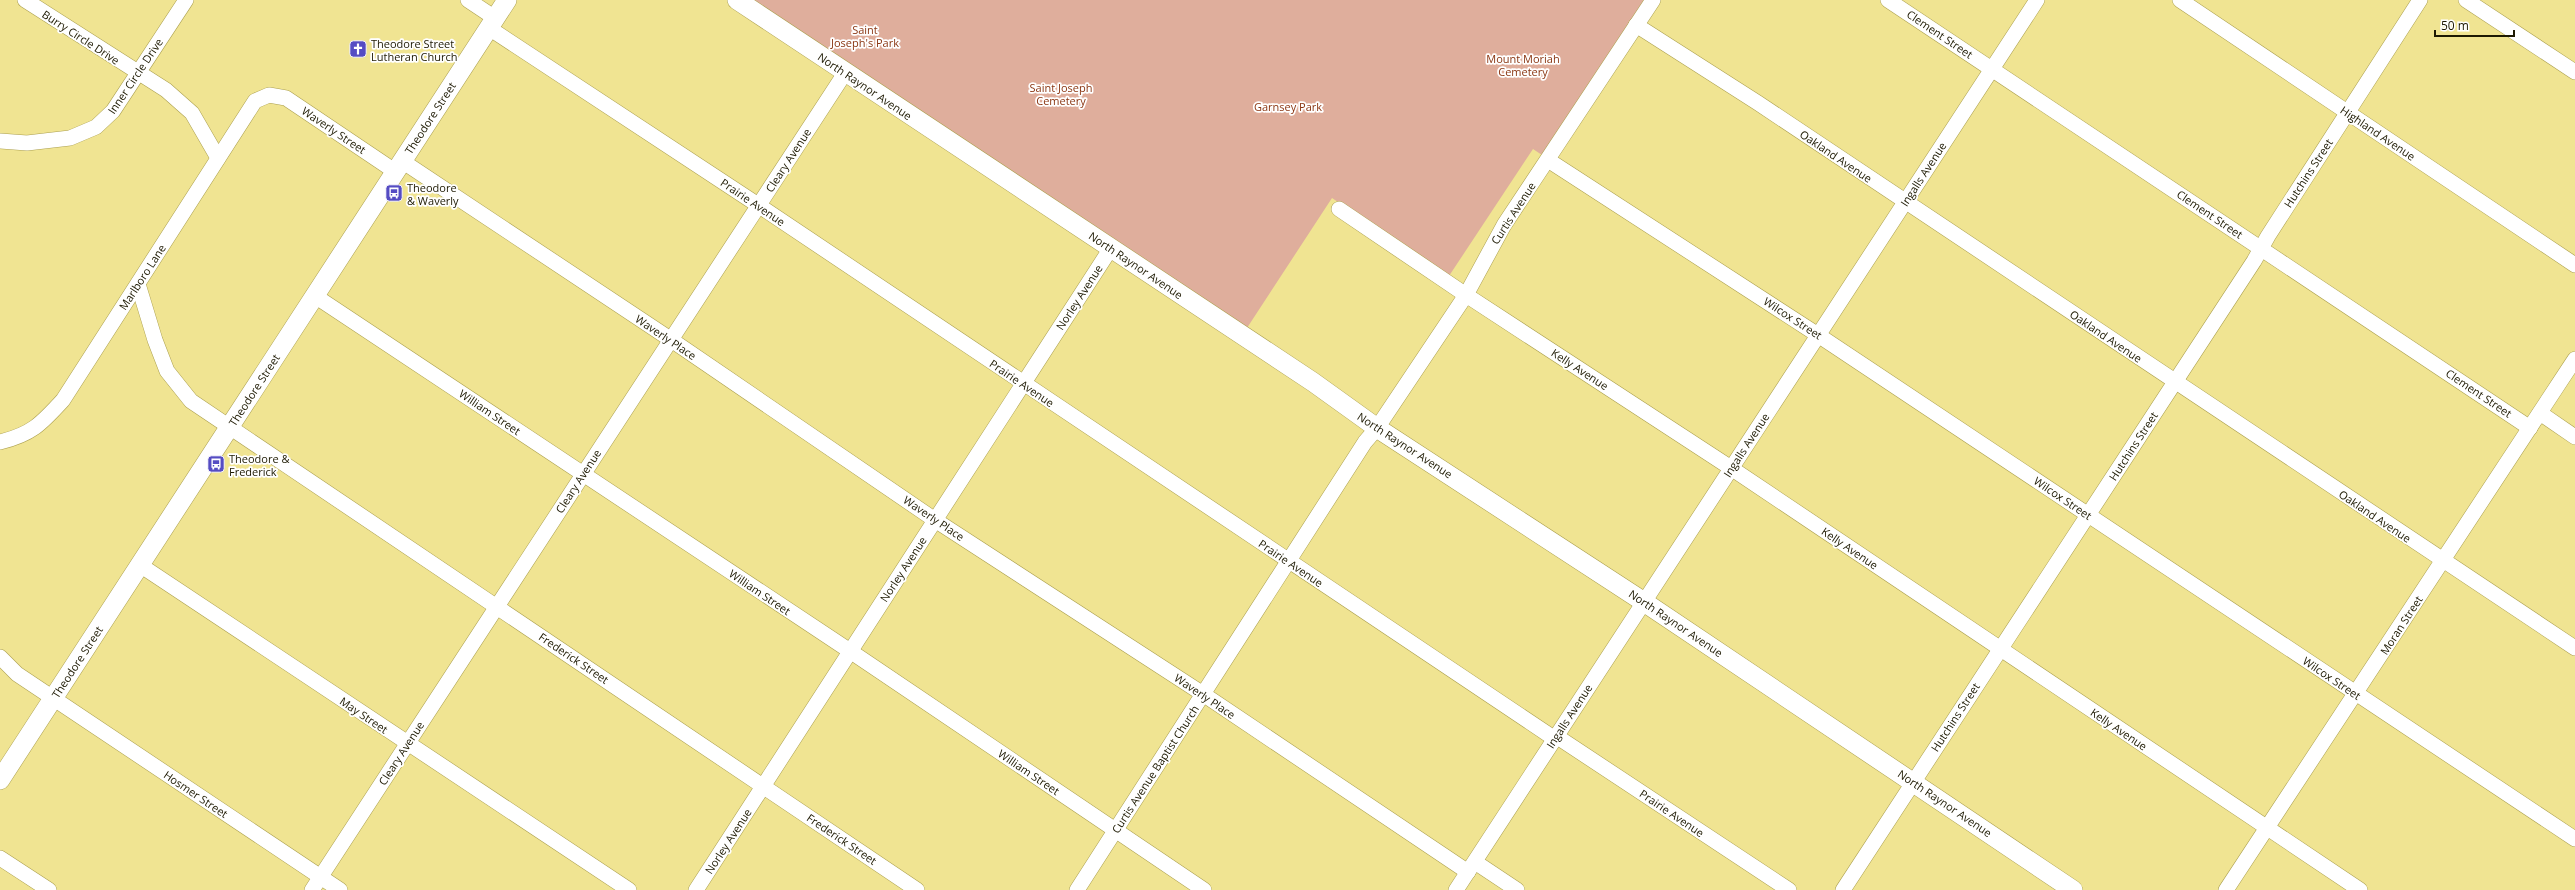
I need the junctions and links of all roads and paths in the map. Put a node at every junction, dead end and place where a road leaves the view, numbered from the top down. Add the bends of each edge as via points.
1 (25, 0) edge
2 (186, 0) edge
3 (468, 0) edge
4 (507, 0) edge
5 (737, 0) edge
6 (1653, 0) edge
7 (1888, 0) edge
8 (2037, 0) edge
9 (2180, 0) edge
10 (2420, 0) edge
11 (2466, 0) edge
12 (492, 23) junction
13 (1636, 25) junction
14 (1992, 68) junction
15 (2575, 72) edge
16 (845, 73) junction
17 (138, 74) junction
18 (269, 95) joint
19 (2347, 112) junction
20 (0, 142) edge
21 (218, 158) junction
22 (1548, 160) junction
23 (399, 166) junction
24 (1905, 202) junction
25 (758, 205) junction
26 (1339, 209) dead end
27 (1111, 248) junction
28 (2261, 248) junction
29 (2575, 266) edge
30 (138, 284) junction
31 (1466, 295) junction
32 (315, 296) junction
33 (1818, 335) junction
34 (670, 339) junction
35 (2575, 359) edge
36 (2174, 383) junction
37 (1023, 384) junction
38 (2540, 413) junction
39 (1377, 428) junction
40 (2530, 428) junction
41 (229, 429) junction
42 (2575, 437) edge
43 (0, 442) edge
44 (1731, 468) junction
45 (583, 474) junction
46 (2088, 515) junction
47 (935, 520) junction
48 (1289, 561) junction
49 (2443, 561) junction
50 (140, 565) junction
51 (1644, 602) junction
52 (496, 606) junction
53 (2575, 648) edge
54 (2000, 649) junction
55 (850, 651) junction
56 (0, 657) edge
57 (1203, 694) junction
58 (2355, 694) junction
59 (53, 699) junction
60 (1555, 737) junction
61 (407, 744) junction
62 (0, 780) edge
63 (1913, 782) junction
64 (763, 786) junction
65 (2267, 828) junction
66 (1115, 830) junction
67 (2575, 839) edge
68 (0, 858) edge
69 (1471, 867) junction
70 (317, 884) edge
71 (48, 890) edge
72 (340, 890) edge
73 (629, 890) edge
74 (696, 890) edge
75 (917, 890) edge
76 (1077, 890) edge
77 (1204, 890) edge
78 (1456, 890) edge
79 (1517, 890) edge
80 (1788, 890) edge
81 (1843, 890) edge
82 (2073, 890) edge
83 (2226, 890) edge
84 (2360, 890) edge

1 - 17 street, Burry Circle Drive
2 - 17 street, Inner Circle Drive
3 - 12 street, Prairie Avenue
4 - 12 main road, Theodore Street
5 - 16 main road, North Raynor Avenue
6 - 13 street, Curtis Avenue
7 - 14 street, Clement Street
8 - 14 street, Ingalls Avenue
9 - 19 street, Highland Avenue
10 - 19 street, Hutchins Street
11 - 15 street
12 - 23 main road, Theodore Street
12 - 25 street, Prairie Avenue
13 - 22 street, Curtis Avenue
13 - 24 street, Oakland Avenue
14 - 24 street, Ingalls Avenue
14 - 28 street, Clement Street
16 - 25 street, Cleary Avenue
16 - 27 main road, North Raynor Avenue
17 - 20 street, Inner Circle Drive via 112,112 96,128 70,138 27,143
17 - 21 street, Burry Circle Drive via 166,90 192,113
18 - 21 street, Marlboro Lane via 255,102
18 - 23 street, Waverly Street via 286,98
19 - 28 street, Hutchins Street
19 - 29 street, Highland Avenue
21 - 30 street, Marlboro Lane
22 - 31 street, Curtis Avenue via 1504,225
22 - 33 street, Wilcox Street
23 - 32 main road, Theodore Street
23 - 34 street, Waverly Place
24 - 33 street, Ingalls Avenue
24 - 36 street, Oakland Avenue
25 - 34 street, Cleary Avenue
25 - 37 street, Prairie Avenue
26 - 31 street, Kelly Avenue
27 - 37 street, Norley Avenue
27 - 39 main road, North Raynor Avenue via 1313,382
28 - 36 street, Hutchins Street
28 - 40 street, Clement Street
30 - 41 street, Frederick Street via 155,340 168,371 190,401
30 - 43 street, Marlboro Lane via 62,400 41,425 17,438
31 - 39 street, Curtis Avenue
31 - 44 street, Kelly Avenue
32 - 41 main road, Theodore Street
32 - 45 street, William Street
33 - 44 street, Ingalls Avenue
33 - 46 street, Wilcox Street
34 - 45 street, Cleary Avenue
34 - 47 street, Waverly Place
35 - 38 street, Moran Street
36 - 46 street, Hutchins Street
36 - 49 street, Oakland Avenue
37 - 47 street, Norley Avenue
37 - 48 street, Prairie Avenue
38 - 40 street, Moran Street
38 - 42 street
39 - 48 street, Curtis Avenue Baptist Church via 1365,442
39 - 51 main road, North Raynor Avenue
40 - 49 street, Moran Street
41 - 50 main road, Theodore Street
41 - 52 street, Frederick Street
44 - 51 street, Ingalls Avenue
44 - 54 street, Kelly Avenue
45 - 52 street, Cleary Avenue
45 - 55 street, William Street
46 - 54 street, Hutchins Street
46 - 58 street, Wilcox Street
47 - 55 street, Norley Avenue
47 - 57 street, Waverly Place
48 - 57 street, Curtis Avenue Baptist Church
48 - 60 street, Prairie Avenue
49 - 53 street, Oakland Avenue
49 - 58 street, Moran Street
50 - 59 main road, Theodore Street
50 - 61 street, May Street
51 - 60 street, Ingalls Avenue
51 - 63 main road, North Raynor Avenue
52 - 61 street, Cleary Avenue
52 - 64 street, Frederick Street
54 - 63 street, Hutchins Street
54 - 65 street, Kelly Avenue
55 - 64 street, Norley Avenue
55 - 66 street, William Street
56 - 59 street, Hosmer Street via 16,674
57 - 66 street, Curtis Avenue Baptist Church
57 - 69 street, Waverly Place
58 - 65 street, Moran Street
58 - 67 street, Wilcox Street
59 - 62 main road, Theodore Street
59 - 70 street, Hosmer Street
60 - 69 street, Ingalls Avenue
60 - 80 street, Prairie Avenue
61 - 70 street, Cleary Avenue
61 - 73 street, May Street
63 - 81 street, Hutchins Street
63 - 82 main road, North Raynor Avenue
64 - 74 street, Norley Avenue
64 - 75 street, Frederick Street
65 - 83 street, Moran Street
65 - 84 street, Kelly Avenue
66 - 76 street, Curtis Avenue Baptist Church
66 - 77 street, William Street
68 - 71 street
69 - 78 street, Ingalls Avenue
69 - 79 street, Waverly Place
70 - 72 street, Hosmer Street

